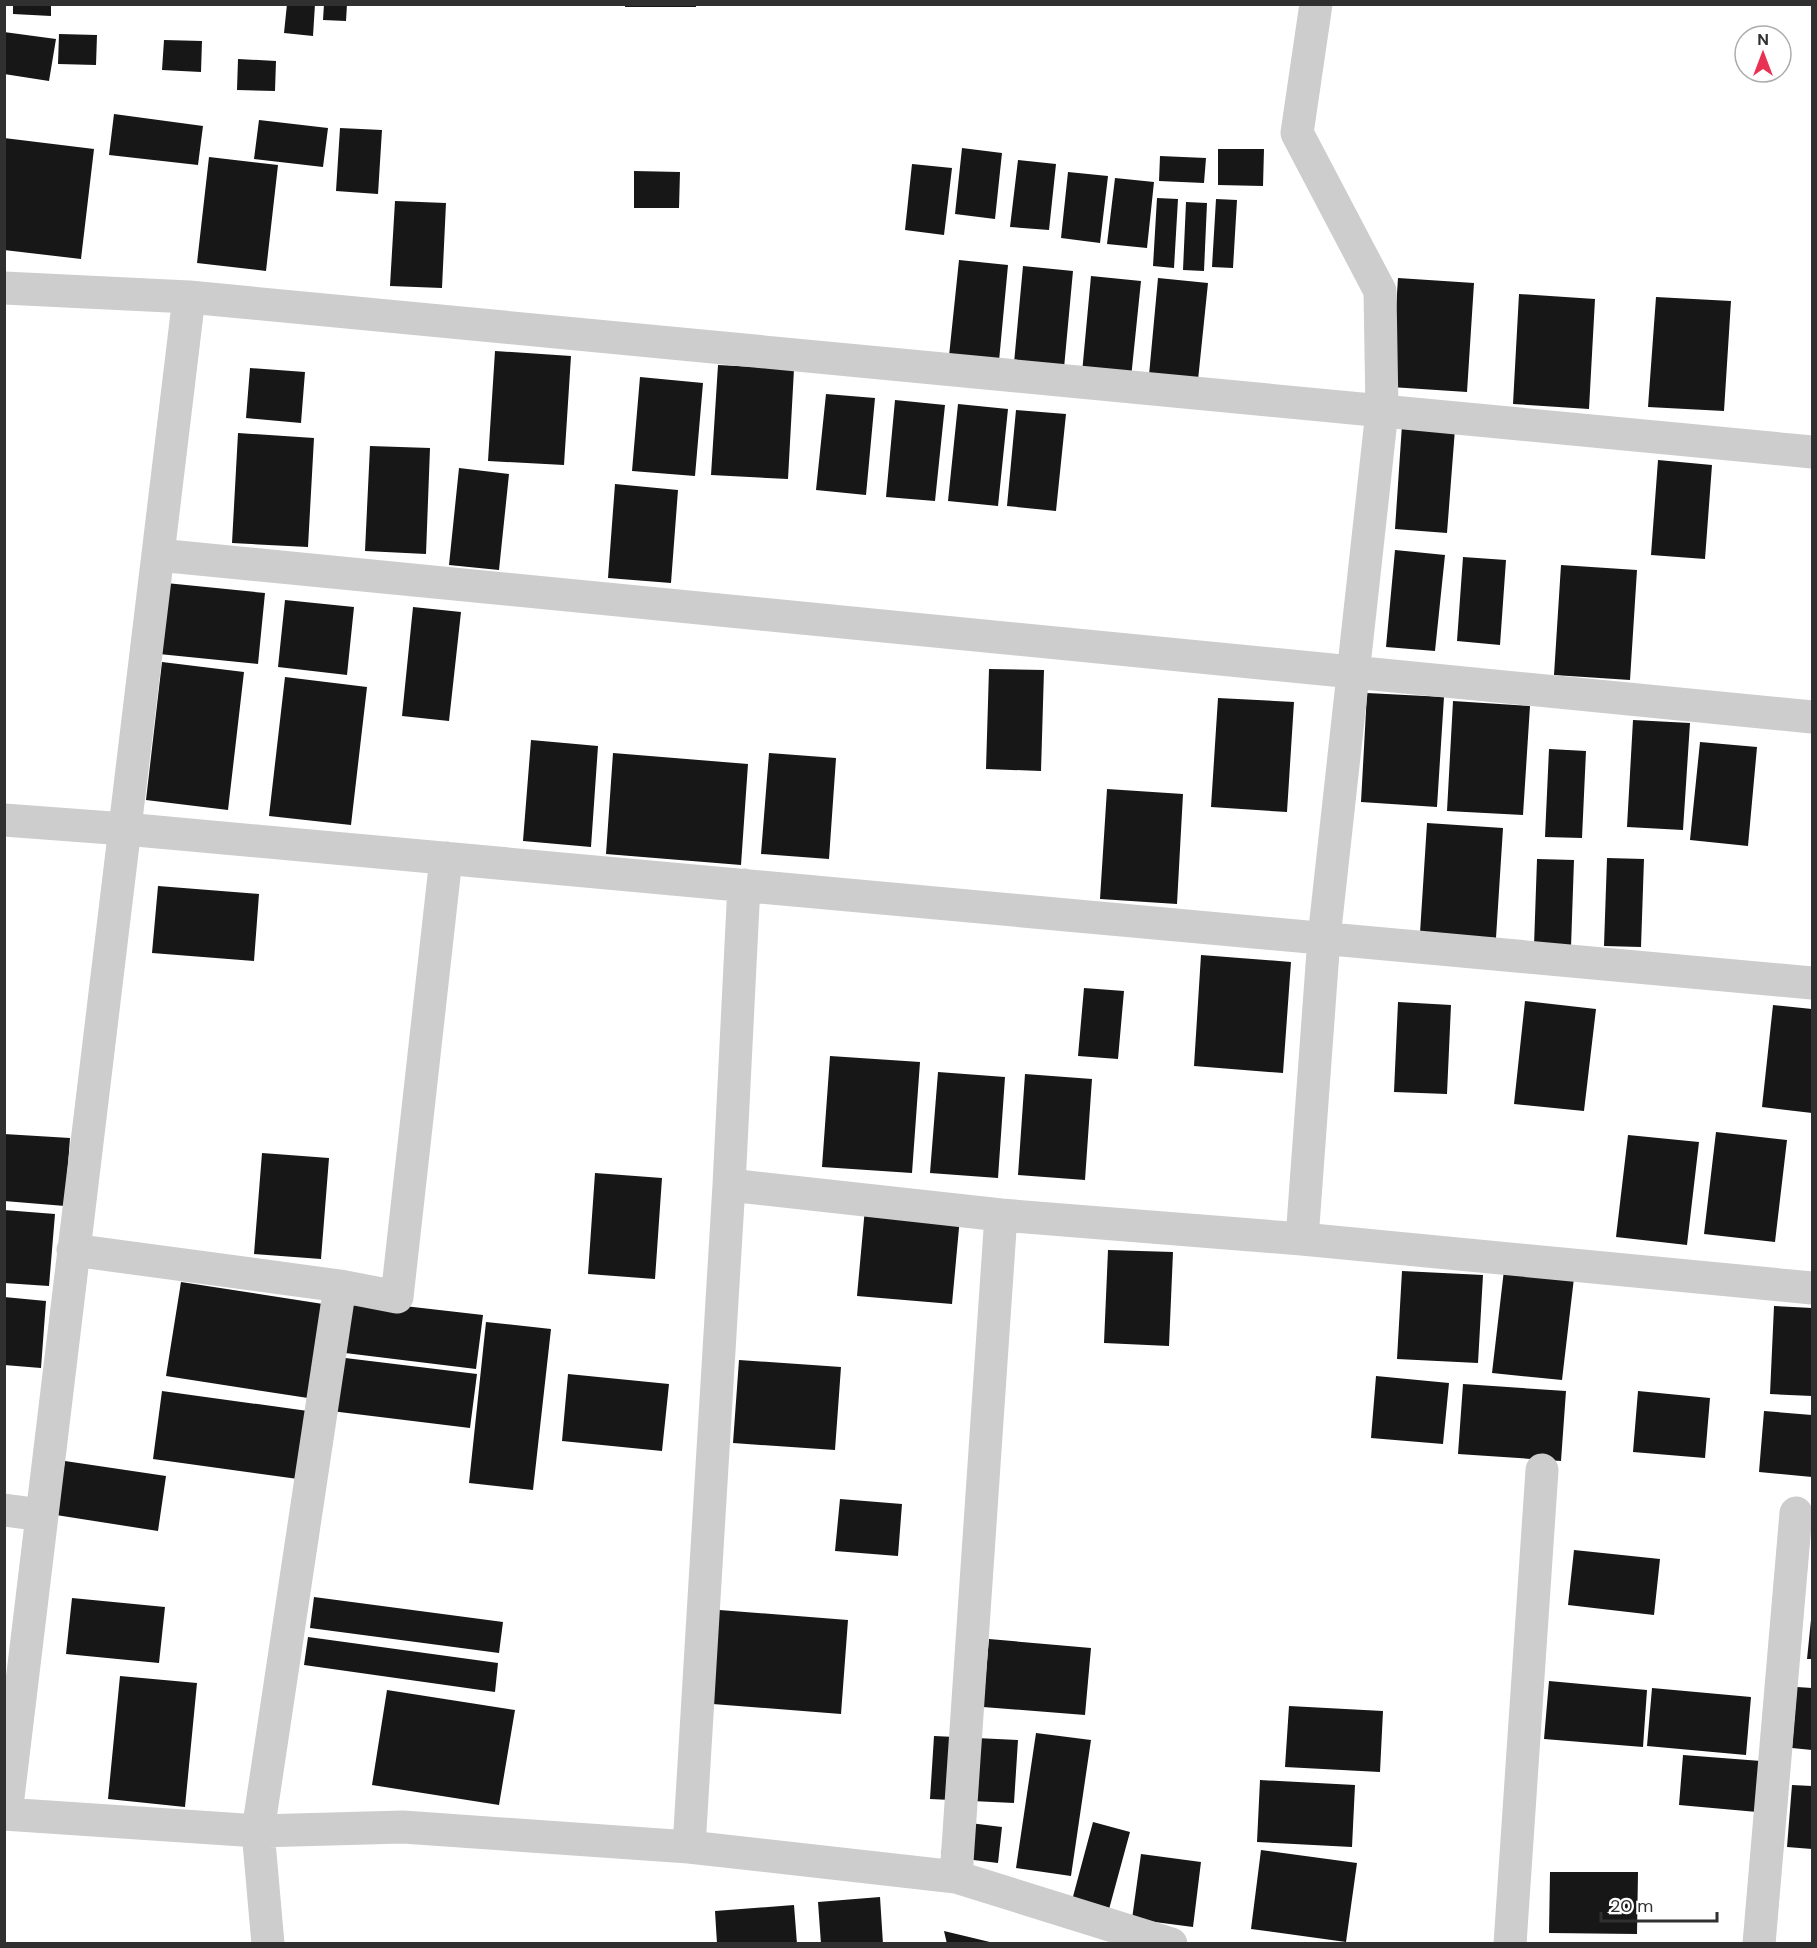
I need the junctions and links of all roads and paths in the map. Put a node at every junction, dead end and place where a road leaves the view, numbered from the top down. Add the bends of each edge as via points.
1 (1316, 4) edge
2 (4, 288) edge
3 (189, 297) junction
4 (1382, 411) junction
5 (1812, 452) edge
6 (158, 555) junction
7 (1352, 671) junction
8 (1812, 717) edge
9 (4, 820) edge
10 (125, 828) junction
11 (446, 858) junction
12 (744, 885) junction
13 (1324, 939) junction
14 (1812, 983) edge
15 (729, 1185) junction
16 (1001, 1215) junction
17 (1302, 1239) junction
18 (74, 1250) junction
19 (340, 1286) junction
20 (1812, 1288) edge
21 (1542, 1470) dead end
22 (4, 1510) edge
23 (1796, 1513) dead end
24 (42, 1515) junction
25 (5, 1814) edge
26 (258, 1831) junction
27 (689, 1846) junction
28 (956, 1877) junction
29 (268, 1944) edge
30 (1171, 1944) edge
31 (1510, 1944) edge
32 (1760, 1944) edge

1 - 4 street via 1297,133 1380,291
2 - 3 street
3 - 4 street
3 - 6 street
4 - 5 street
4 - 7 street
6 - 7 street
6 - 10 street
7 - 8 street
7 - 13 street
9 - 10 street
10 - 11 street
10 - 18 street
11 - 12 street
11 - 19 street via 397,1297
12 - 13 street
12 - 15 street
13 - 14 street
13 - 17 street
15 - 16 street
15 - 27 street
16 - 17 street
16 - 28 street
17 - 20 street
18 - 19 street
18 - 24 street
19 - 26 street
21 - 31 street
22 - 24 street
23 - 32 street
24 - 25 street
25 - 26 street
26 - 27 street via 403,1827
26 - 29 street
27 - 28 street
28 - 30 street

